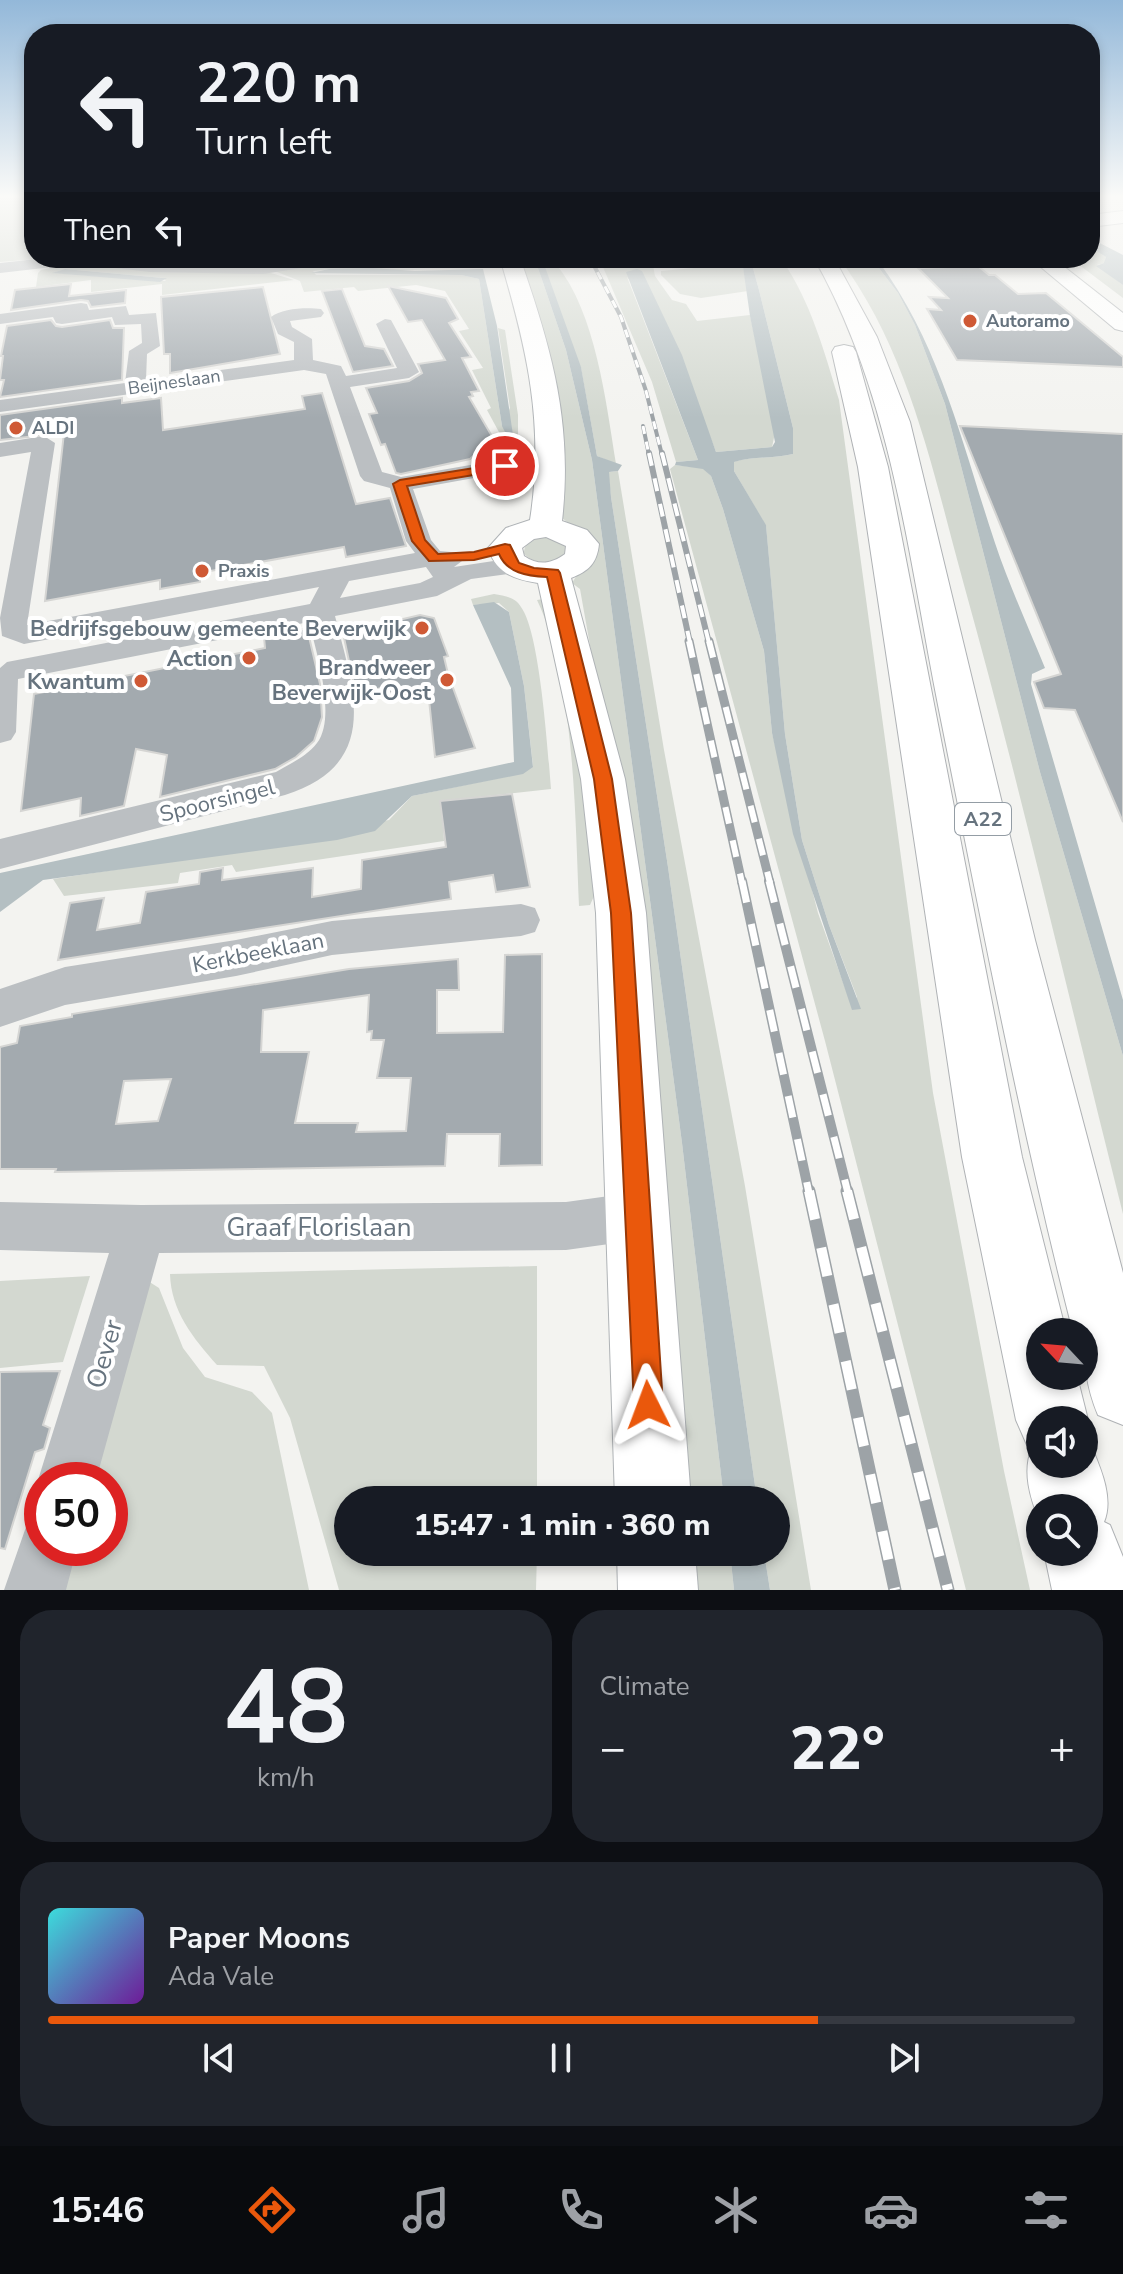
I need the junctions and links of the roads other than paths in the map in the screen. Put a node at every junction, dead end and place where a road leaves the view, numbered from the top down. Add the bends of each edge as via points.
1 (513, 270) edge
2 (805, 270) edge
3 (831, 270) edge
4 (1055, 270) edge
5 (1060, 270) edge
6 (1066, 279) junction
7 (315, 313) dead end
8 (0, 319) edge
9 (385, 324) dead end
10 (1123, 324) edge
11 (304, 364) junction
12 (338, 383) junction
13 (135, 387) junction
14 (0, 406) edge
15 (0, 450) edge
16 (505, 466) dead end
17 (400, 484) junction
18 (529, 553) junction
19 (442, 568) junction
20 (339, 575) junction
21 (320, 610) junction
22 (12, 631) edge
23 (7, 675) edge
24 (0, 732) edge
25 (0, 854) edge
26 (521, 920) dead end
27 (0, 1008) edge
28 (638, 1216) junction
29 (0, 1226) edge
30 (141, 1229) junction
31 (1029, 1318) edge
32 (1123, 1390) edge
33 (72, 1462) edge
34 (652, 1486) edge
35 (42, 1566) edge
36 (657, 1566) edge
37 (1086, 1566) edge
38 (35, 1590) edge
39 (658, 1590) edge
40 (1092, 1590) edge

1 - 18 main road via 538,357 552,485
2 - 31 main road, A22 via 839,336 873,467 992,1157
3 - 32 main road, A22 via 879,366 896,422 1010,940 1078,1228
4 - 6 main road
5 - 6 main road
6 - 10 main road
7 - 11 street via 280,317 284,330 303,339
8 - 13 street via 62,312 62,319 120,310 121,321 150,317 151,346 138,351
9 - 12 street via 409,372
11 - 12 street via 334,370
11 - 13 street, Beijneslaan
12 - 17 street via 372,476
13 - 14 street, Beijneslaan
15 - 22 street via 44,443
16 - 17 street
17 - 19 street via 419,541
18 - 19 street via 480,569
18 - 28 main road via 603,779 621,913
19 - 20 street
19 - 21 street via 427,590
20 - 21 street
20 - 22 street
21 - 23 street
21 - 25 street, Spoorsingel via 343,718 334,744 310,768 285,782
22 - 23 street via 30,641 30,650
23 - 24 street
26 - 27 street, Kerkbeeklaan via 332,938 65,986
28 - 30 street, Graaf Florislaan via 566,1226
28 - 34 main road
29 - 30 street, Graaf Florislaan
30 - 33 street, Oever
35 - 38 street
36 - 39 main road
37 - 40 main road

